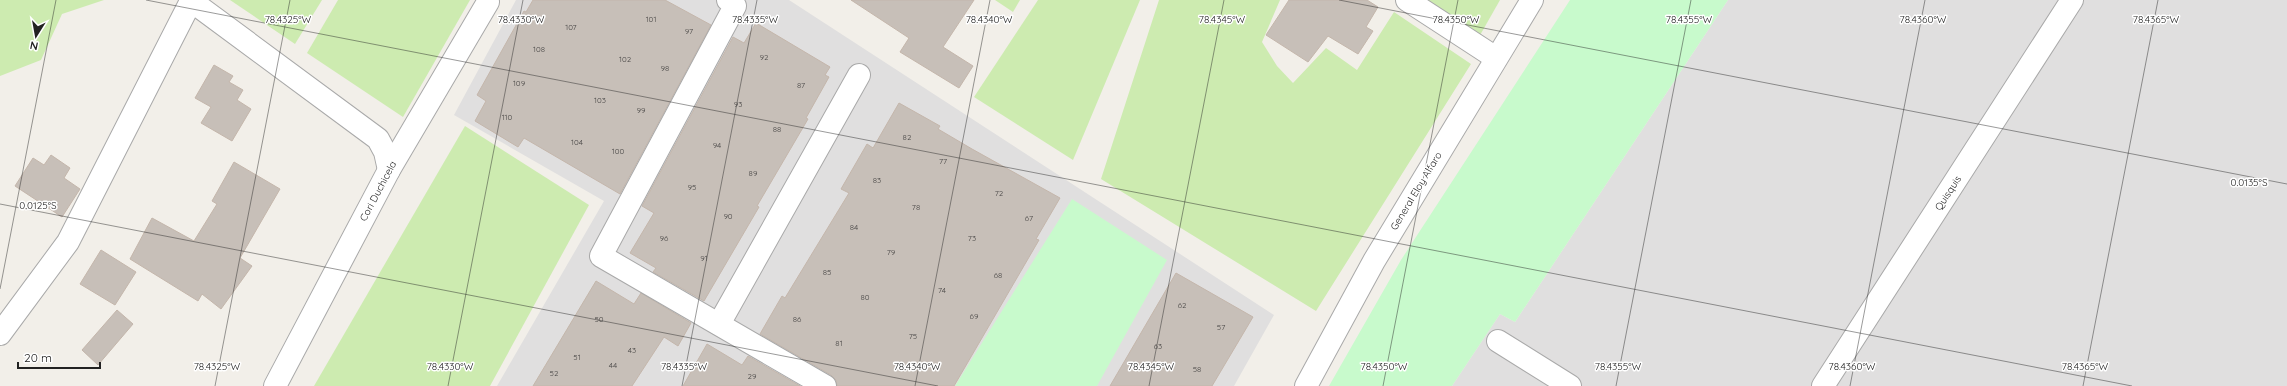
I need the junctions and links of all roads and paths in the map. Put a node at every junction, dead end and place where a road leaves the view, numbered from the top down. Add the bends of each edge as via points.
1 (190, 0) edge
2 (728, 0) edge
3 (1407, 0) edge
4 (1532, 0) edge
5 (2072, 0) edge
6 (488, 2) dead end
7 (1496, 58) junction
8 (859, 75) dead end
9 (389, 170) junction
10 (719, 324) junction
11 (0, 334) edge
12 (1498, 341) dead end
13 (275, 386) edge
14 (825, 386) edge
15 (1306, 386) edge
16 (1570, 386) edge
17 (1823, 386) edge

1 - 9 street via 378,139 385,152
1 - 11 street via 68,242
2 - 10 street via 735,6 601,256
3 - 7 street
4 - 7 street, General Eloy Alfaro
5 - 17 street, Quisquis
6 - 9 street, Cori Duchicela
7 - 15 street, General Eloy Alfaro via 1374,261
8 - 10 street
9 - 13 street, Cori Duchicela
10 - 14 street
12 - 16 street

